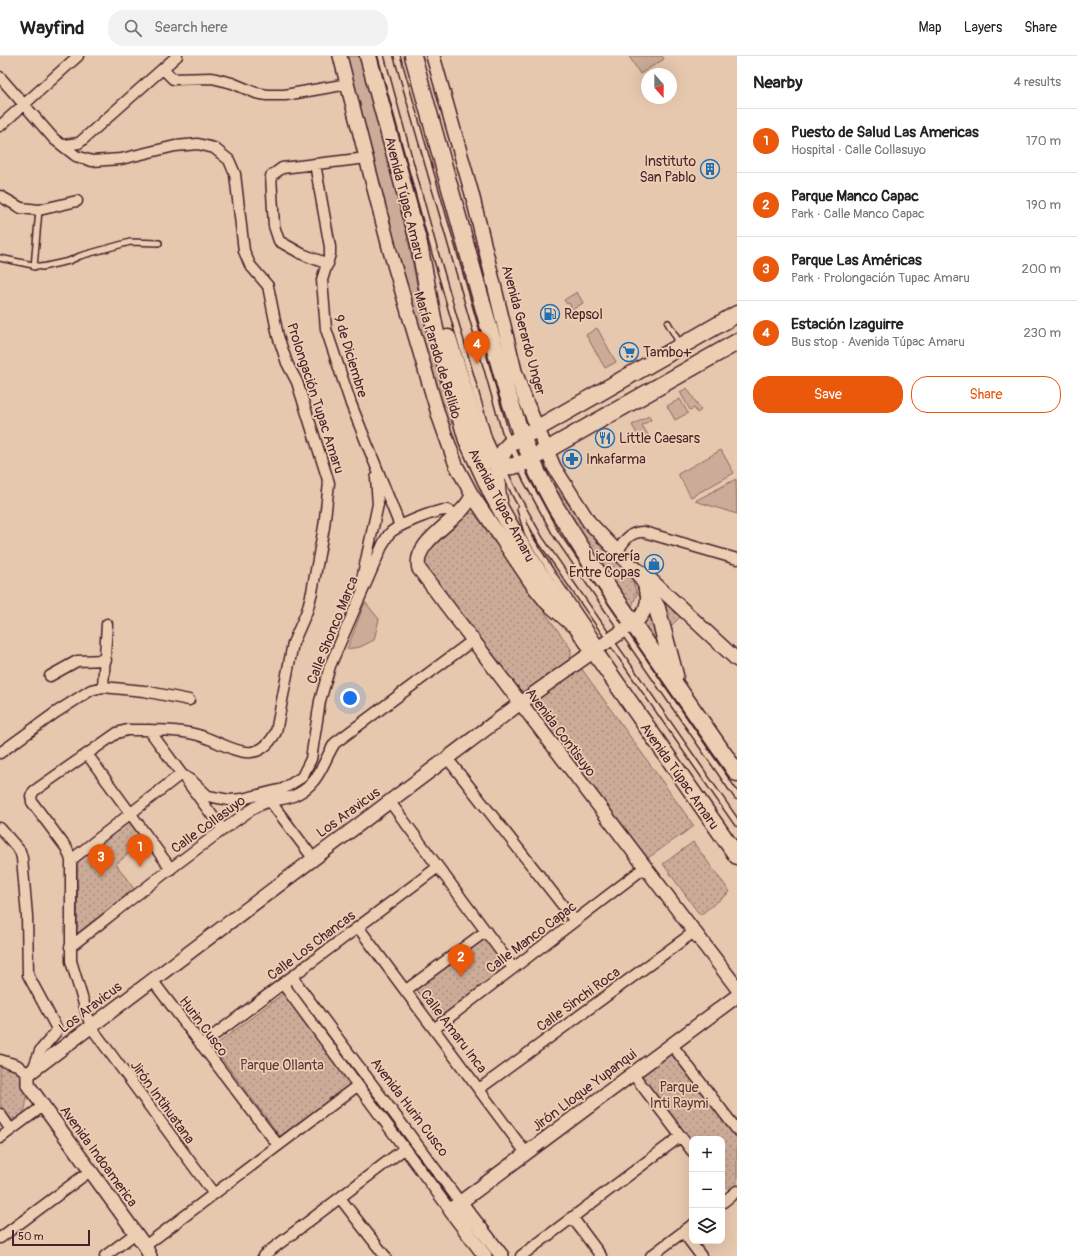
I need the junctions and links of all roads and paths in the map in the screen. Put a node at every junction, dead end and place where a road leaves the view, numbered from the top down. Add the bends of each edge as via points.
1 (78, 56) edge
2 (177, 56) edge
3 (340, 56) edge
4 (368, 56) edge
5 (382, 56) edge
6 (397, 56) edge
7 (413, 56) edge
8 (433, 56) edge
9 (163, 69) junction
10 (0, 77) edge
11 (348, 84) junction
12 (24, 104) junction
13 (0, 126) edge
14 (64, 145) junction
15 (367, 158) junction
16 (315, 164) junction
17 (0, 196) edge
18 (77, 201) dead end
19 (39, 210) junction
20 (159, 243) dead end
21 (418, 244) junction
22 (0, 258) edge
23 (328, 264) junction
24 (34, 267) junction
25 (737, 314) edge
26 (668, 323) dead end
27 (737, 342) edge
28 (681, 346) junction
29 (665, 355) junction
30 (675, 377) junction
31 (537, 429) junction
32 (516, 441) junction
33 (546, 450) junction
34 (372, 459) junction
35 (526, 462) junction
36 (500, 464) junction
37 (472, 495) junction
38 (516, 496) junction
39 (501, 509) junction
40 (455, 516) junction
41 (400, 526) junction
42 (617, 552) junction
43 (737, 560) edge
44 (628, 563) junction
45 (647, 590) junction
46 (356, 605) junction
47 (107, 624) dead end
48 (577, 628) junction
49 (628, 628) junction
50 (472, 641) junction
51 (602, 646) junction
52 (106, 660) junction
53 (737, 660) edge
54 (50, 676) dead end
55 (103, 686) junction
56 (680, 690) junction
57 (189, 700) dead end
58 (519, 704) junction
59 (149, 730) junction
60 (0, 753) edge
61 (87, 754) junction
62 (447, 758) junction
63 (737, 773) edge
64 (181, 774) junction
65 (737, 796) edge
66 (270, 802) junction
67 (390, 802) junction
68 (131, 813) junction
69 (737, 823) edge
70 (0, 828) edge
71 (223, 830) junction
72 (737, 856) edge
73 (313, 858) junction
74 (71, 860) junction
75 (438, 867) junction
76 (171, 868) junction
77 (644, 868) junction
78 (575, 921) junction
79 (358, 927) junction
80 (486, 931) junction
81 (694, 932) junction
82 (70, 947) junction
83 (514, 968) junction
84 (292, 977) junction
85 (152, 980) junction
86 (283, 984) junction
87 (737, 988) edge
88 (406, 990) junction
89 (737, 996) edge
90 (90, 1027) junction
91 (434, 1029) junction
92 (201, 1045) junction
93 (672, 1045) junction
94 (0, 1060) edge
95 (31, 1072) junction
96 (633, 1074) junction
97 (356, 1086) junction
98 (479, 1089) junction
99 (43, 1106) junction
100 (0, 1114) edge
101 (11, 1130) junction
102 (737, 1130) edge
103 (680, 1136) junction
104 (0, 1138) edge
105 (278, 1145) junction
106 (689, 1147) edge
107 (404, 1149) junction
108 (526, 1153) junction
109 (90, 1171) junction
110 (737, 1191) edge
111 (214, 1194) junction
112 (725, 1197) edge
113 (340, 1198) junction
114 (460, 1202) junction
115 (450, 1210) junction
116 (572, 1217) junction
117 (689, 1227) edge
118 (683, 1232) junction
119 (136, 1233) junction
120 (0, 1238) edge
121 (148, 1251) edge
122 (105, 1256) edge
123 (263, 1256) edge
124 (385, 1256) edge
125 (485, 1256) edge
126 (502, 1256) edge
127 (521, 1256) edge
128 (601, 1256) edge
129 (651, 1256) edge
130 (701, 1256) edge

1 - 12 street
2 - 9 street
3 - 11 street, María Parado de Bellido
4 - 21 main road, Avenida Túpac Amaru
5 - 36 lane via 489,439
6 - 32 lane
7 - 32 main road via 507,392
8 - 31 street, Avenida Gerardo Unger via 472,194 515,371
9 - 11 street via 173,78 212,78 262,95 285,95
9 - 14 street via 79,143
10 - 12 street
11 - 15 street, María Parado de Bellido
12 - 13 street
12 - 14 street via 54,139
14 - 59 street, Prolongación Tupac Amaru via 76,156 92,161 121,160 175,146 198,144 214,148 229,160 238,189 244,251 250,265 268,286 278,336 297,382 329,483 312,592 292,643 276,732 272,740 257,751 236,752 197,735
15 - 16 street
15 - 37 street, María Parado de Bellido via 390,251 439,417 456,465
16 - 23 street, 9 de Diciembre via 329,238
16 - 23 street via 282,168 271,176 274,226 278,240 302,254
17 - 19 street via 21,208
18 - 19 street
19 - 24 lane
20 - 24 lane via 130,242 52,266
21 - 36 main road via 481,443 489,458
21 - 39 main road, Avenida Túpac Amaru via 435,329 467,440
22 - 24 lane
23 - 34 street, 9 de Diciembre via 323,271 322,280 326,329
25 - 28 main road
26 - 28 lane
27 - 30 main road
28 - 29 main road
29 - 30 main road via 660,363 660,369 668,376
29 - 31 main road
30 - 33 main road
31 - 32 main road
31 - 33 street, Avenida Gerardo Unger
32 - 35 main road
32 - 36 main road via 503,452
33 - 35 main road
33 - 42 street, Avenida Gerardo Unger via 576,504
34 - 41 street, 9 de Diciembre
34 - 46 street via 378,496
35 - 36 main road via 514,467
35 - 49 main road
36 - 38 lane
36 - 39 main road via 497,487
37 - 40 street, Avenida Contisuyo via 467,506
37 - 48 street, María Parado de Bellido via 534,587 547,603
38 - 51 lane
38 - 51 lane via 528,535
39 - 48 main road, Avenida Túpac Amaru via 518,540
40 - 41 street, Calle Shonco Marca via 450,511 441,511
40 - 50 street, Avenida Contisuyo via 423,549 417,565
41 - 46 street, Calle Shonco Marca via 390,533 383,544
42 - 43 street via 628,536 644,532
42 - 44 street, Avenida Gerardo Unger
44 - 45 street via 640,576
44 - 53 street, Avenida Gerardo Unger via 649,578
45 - 49 street, Los Aravicus via 648,600 645,609
45 - 56 main road via 657,608
46 - 64 street, Calle Shonco Marca via 324,683 311,759 302,777 283,789 229,800 208,796
47 - 52 street
48 - 51 main road, Avenida Túpac Amaru
49 - 51 street, Los Aravicus
49 - 56 main road
49 - 65 lane
50 - 58 street, Avenida Contisuyo
50 - 66 street, Calle Collasuyo via 335,743 318,776 305,790 290,799
51 - 58 street, Los Aravicus
51 - 69 lane
51 - 72 main road, Avenida Túpac Amaru
52 - 54 street via 77,660
52 - 55 street
55 - 57 street
55 - 60 street via 91,690 55,713
56 - 63 main road
58 - 62 street, Los Aravicus
58 - 77 street, Avenida Contisuyo
59 - 61 street, Prolongación Tupac Amaru via 127,730 117,733
59 - 64 street
61 - 68 street
61 - 74 street, Prolongación Tupac Amaru via 34,791 31,796 32,802 67,849
62 - 67 street, Los Aravicus
62 - 78 street
64 - 68 street
64 - 71 street
66 - 71 street, Calle Collasuyo via 252,809
66 - 73 street
67 - 73 street, Los Aravicus
67 - 75 street
68 - 74 street
68 - 76 street
70 - 95 street via 20,851 22,858 27,916 28,975 56,1027 56,1032 40,1051
71 - 76 street, Calle Collasuyo
73 - 85 street, Los Aravicus
74 - 82 street, Prolongación Tupac Amaru
75 - 79 street, Calle Los Chancas
75 - 80 street
76 - 82 street, Calle Collasuyo
77 - 78 street, Calle Manco Capac
77 - 81 street, Avenida Contisuyo
78 - 83 street, Calle Manco Capac
79 - 84 street, Calle Los Chancas
79 - 88 street, Calle Amaru Inca
80 - 83 street
80 - 88 street
81 - 87 street, Avenida Contisuyo
81 - 98 street, Calle Sinchi Roca
82 - 90 street, Prolongación Tupac Amaru via 71,961
83 - 91 street, Calle Manco Capac
84 - 86 street, Calle Los Chancas
84 - 114 street, Avenida Hurin Cusco
85 - 90 street, Los Aravicus
85 - 92 street, Hurin Cusco
86 - 92 street, Calle Los Chancas
86 - 97 street
88 - 91 street, Calle Amaru Inca
89 - 93 street, Jirón Lloque Yupanqui
90 - 95 street, Los Aravicus
90 - 111 street, Jirón Intihuatana
91 - 98 street, Calle Amaru Inca
92 - 105 street, Hurin Cusco
93 - 96 street, Jirón Lloque Yupanqui
93 - 102 street
94 - 95 street
95 - 99 street, Avenida Indoamerica via 28,1085
96 - 103 street
96 - 108 street, Jirón Lloque Yupanqui
97 - 105 street
97 - 107 street
98 - 108 street, Calle Amaru Inca
99 - 101 street
99 - 109 street, Avenida Indoamerica
100 - 101 street
101 - 104 street
103 - 106 street
103 - 116 street
105 - 111 street
107 - 113 street
107 - 115 street
108 - 114 street, Jirón Lloque Yupanqui
109 - 119 street, Avenida Indoamerica
109 - 120 street
110 - 112 street
111 - 121 street
113 - 123 street
113 - 124 street
114 - 115 street, Jirón Lloque Yupanqui
114 - 126 street, Avenida Hurin Cusco
115 - 125 street
116 - 127 street
116 - 128 street
117 - 118 street
118 - 129 street
118 - 130 street
119 - 121 street, Avenida Indoamerica
119 - 122 street

